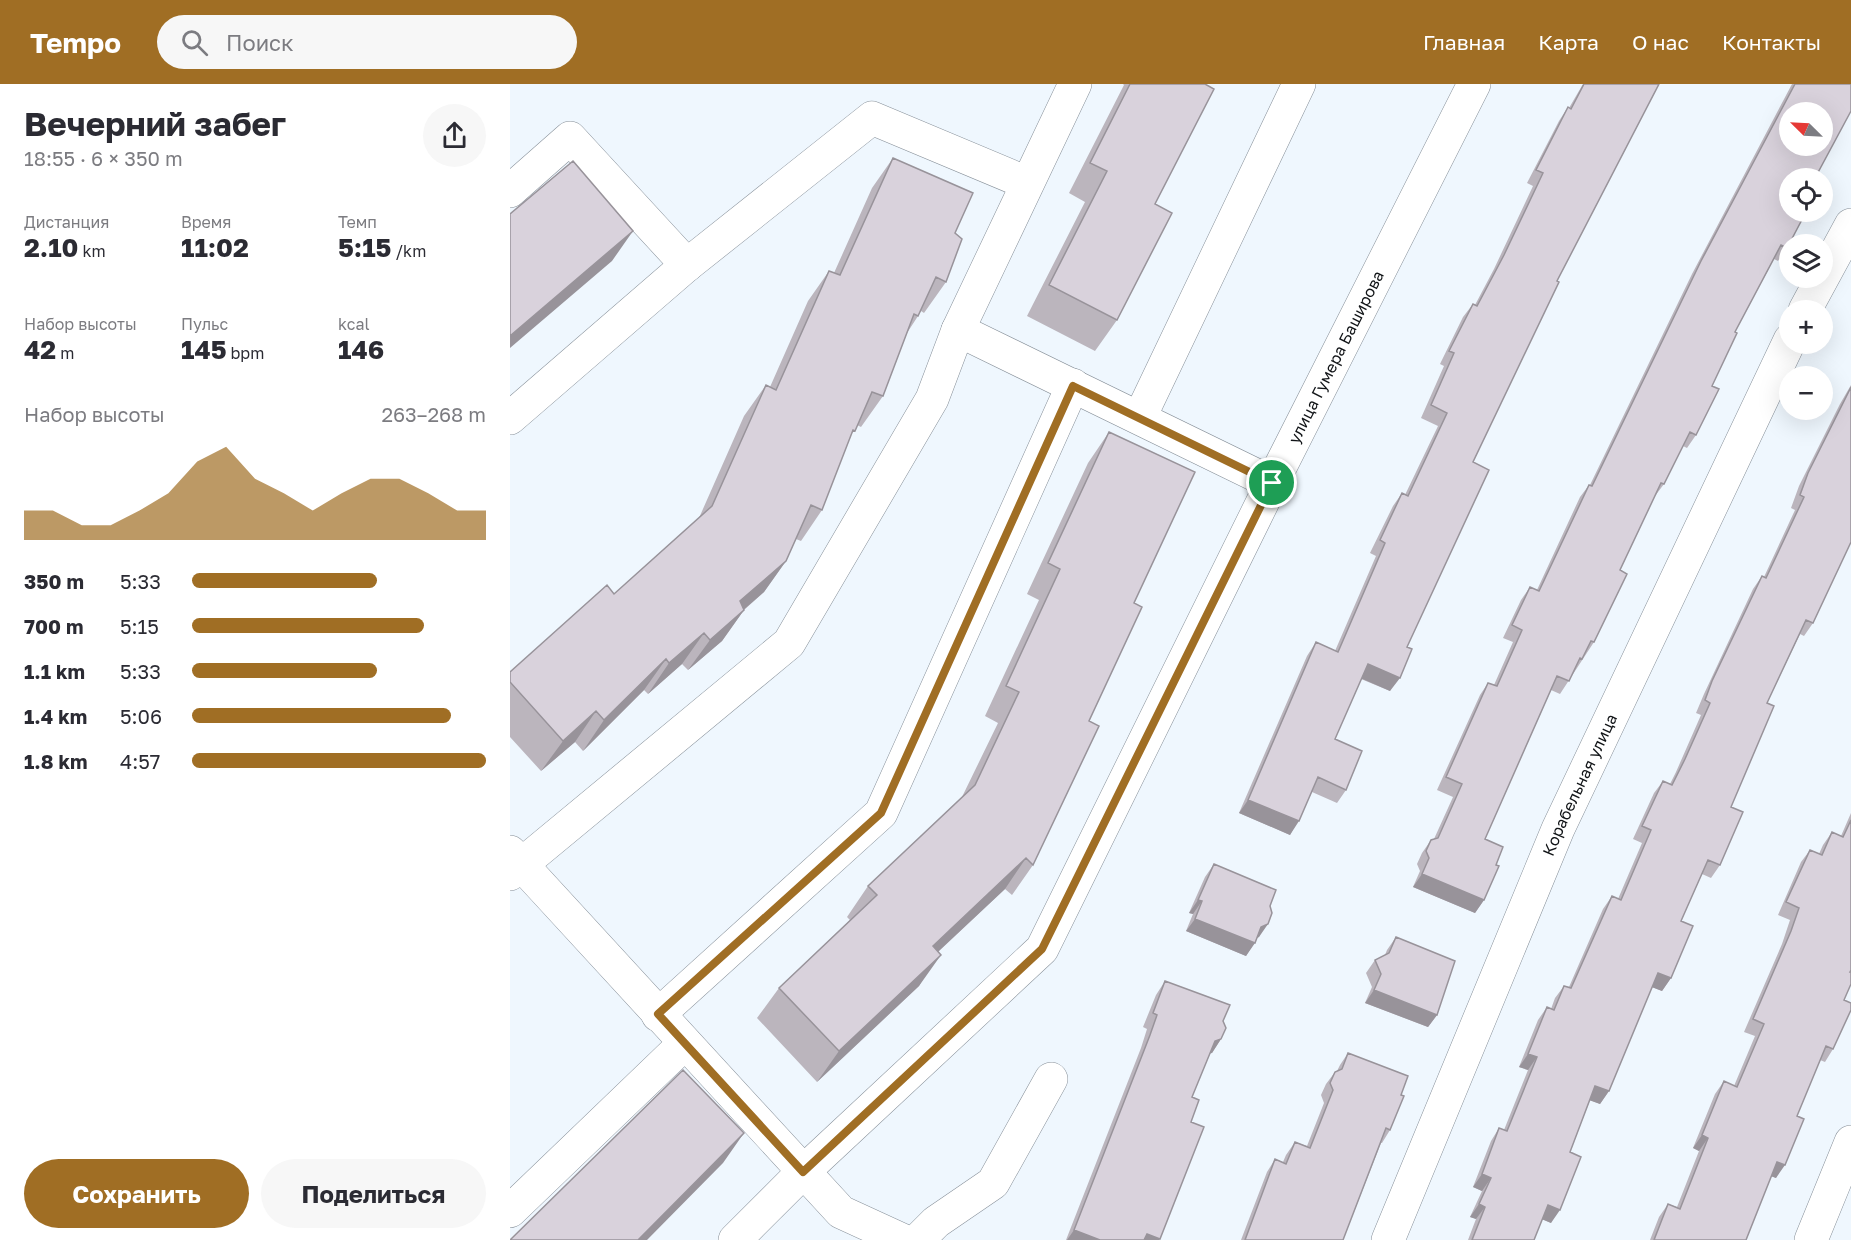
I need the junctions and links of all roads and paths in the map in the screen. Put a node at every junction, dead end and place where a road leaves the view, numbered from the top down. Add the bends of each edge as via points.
1 (1075, 84) edge
2 (1299, 84) edge
3 (1474, 84) edge
4 (1027, 183) junction
5 (510, 191) edge
6 (1851, 225) edge
7 (687, 265) junction
8 (1810, 300) edge
9 (958, 330) junction
10 (1783, 354) edge
11 (1073, 386) junction
12 (1140, 417) junction
13 (510, 418) edge
14 (1272, 483) junction
15 (514, 863) edge
16 (658, 1014) junction
17 (685, 1043) junction
18 (1051, 1079) dead end
19 (1851, 1142) edge
20 (803, 1172) junction
21 (510, 1211) edge
22 (735, 1240) edge
23 (902, 1240) edge
24 (918, 1240) edge
25 (1388, 1240) edge
26 (1811, 1240) edge

1 - 4 street
2 - 12 street
3 - 14 street, улица Гумера Баширова
4 - 7 street via 873,118
4 - 9 street
5 - 7 street via 570,138
6 - 8 street
7 - 13 street
9 - 11 street
9 - 15 street via 932,399 789,643
10 - 25 street, Корабельная улица via 1558,829
11 - 12 street
11 - 16 street via 881,813
12 - 14 street
14 - 20 street, улица Гумера Баширова via 1042,949
15 - 16 street
16 - 17 street
17 - 20 street
17 - 21 street
18 - 24 street via 993,1183 936,1222
19 - 26 street
20 - 22 street, улица Гумера Баширова
20 - 23 street via 841,1212

